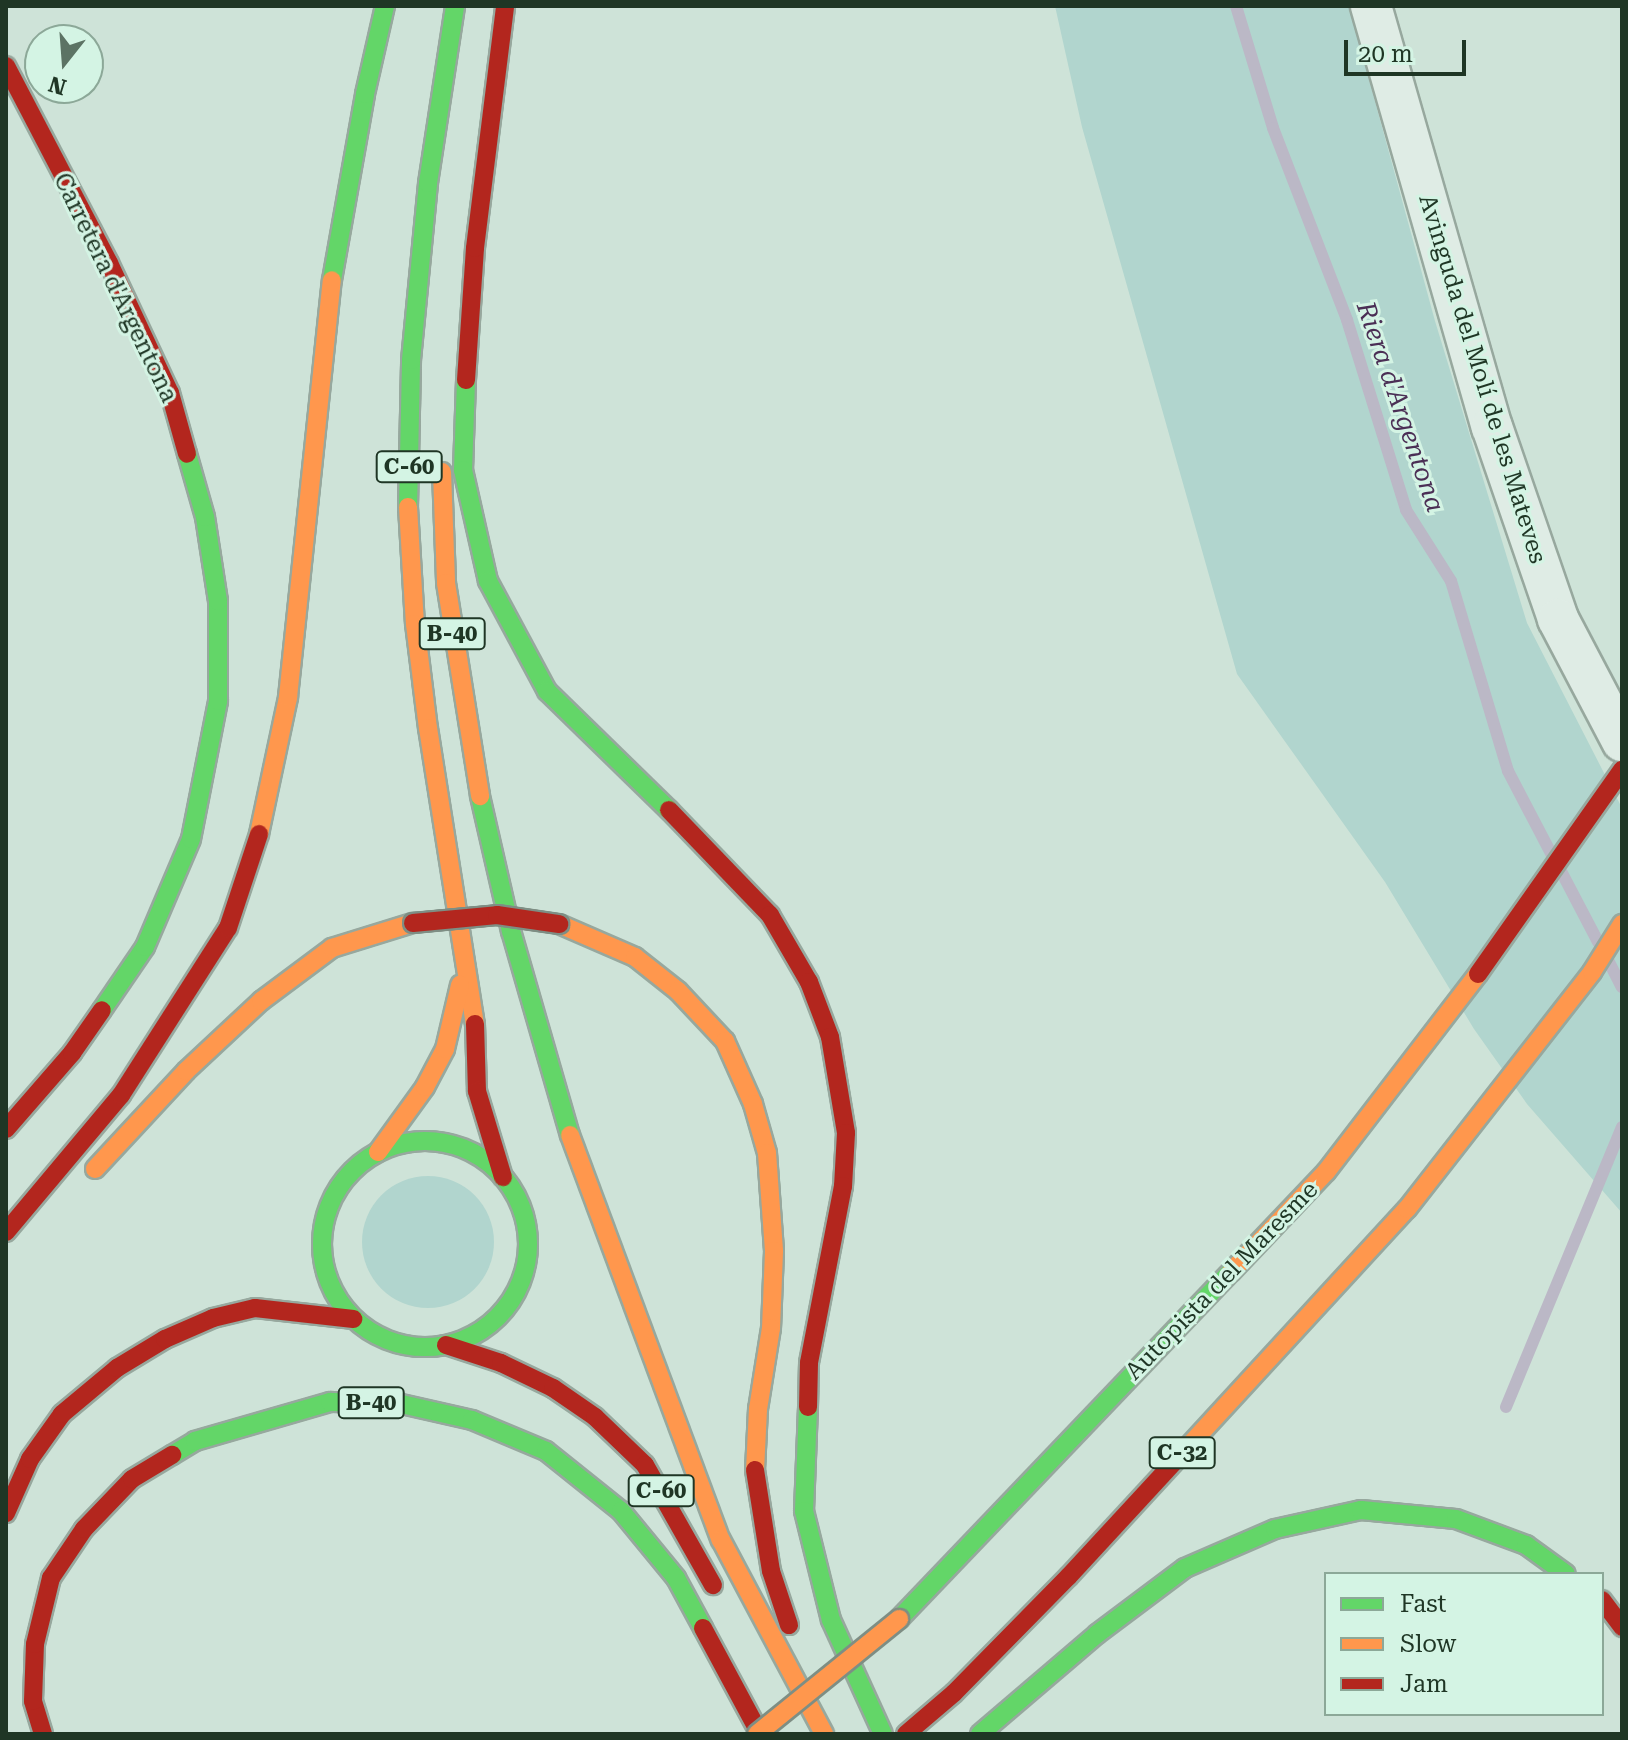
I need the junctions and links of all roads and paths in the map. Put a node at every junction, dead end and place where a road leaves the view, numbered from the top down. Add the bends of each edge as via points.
1 (385, 6) edge
2 (455, 6) edge
3 (505, 6) edge
4 (1371, 6) edge
5 (6, 66) edge
6 (442, 455) dead end
7 (1622, 741) edge
8 (1622, 770) edge
9 (1622, 924) edge
10 (463, 927) junction
11 (6, 1129) edge
12 (378, 1152) junction
13 (503, 1177) junction
14 (86, 1179) dead end
15 (6, 1232) edge
16 (353, 1319) junction
17 (446, 1345) junction
18 (6, 1513) edge
19 (1563, 1572) edge
20 (719, 1601) dead end
21 (1604, 1603) edge
22 (1622, 1627) edge
23 (741, 1660) dead end
24 (981, 1733) edge
25 (43, 1734) edge
26 (758, 1734) edge
27 (769, 1734) edge
28 (825, 1734) edge
29 (883, 1734) edge
30 (906, 1734) edge

1 - 15 main road via 333,275 288,697 266,814 228,928 121,1095
2 - 10 main road, C-60 via 428,183 411,360 408,502 428,728
3 - 29 main road via 477,232 465,392 463,470 473,524 488,581 547,691 770,915 809,982 830,1037 846,1133 843,1186 809,1363 804,1511 831,1620
4 - 7 street, Avinguda del Molí de les Mateves via 1492,427 1558,619
5 - 11 main road, Carretera d'Argentona via 170,393 205,517 218,601 218,687 191,839 145,947 72,1053
6 - 28 main road, B-40 via 446,583 492,857 572,1142 721,1540
8 - 26 main road, Autopista del Maresme, bridge via 1517,923 1326,1172 899,1619
9 - 30 main road, C-32 via 1592,972 1407,1209 1069,1576
10 - 12 main road, C-60 via 459,990 445,1049
10 - 13 main road, C-60 via 475,1004 477,1091
12 - 13 main road, C-60 via 411,1142 445,1143 477,1155
12 - 16 main road, C-60 via 337,1190 322,1229 325,1270
13 - 17 main road, C-60 via 525,1218 529,1248 523,1278 509,1305 487,1327
14 - 28 main road, bridge via 186,1071 261,1001 332,948 413,923 497,915 559,924 635,957 678,991 725,1041 753,1104 767,1153 774,1251 771,1328 754,1479 771,1571
16 - 17 main road, C-60 via 397,1343
16 - 18 main road via 255,1308 213,1318 165,1339 117,1368 62,1414 30,1459
17 - 20 main road, C-60 via 553,1388 595,1417 645,1465 708,1572
19 - 24 main road via 1526,1545 1456,1519 1361,1510 1275,1529 1185,1568 1097,1634
21 - 22 main road
23 - 27 main road
25 - 26 main road, B-40 via 33,1701 35,1644 51,1578 84,1529 132,1479 195,1441 330,1402 397,1403 472,1420 546,1451 621,1511 676,1578

